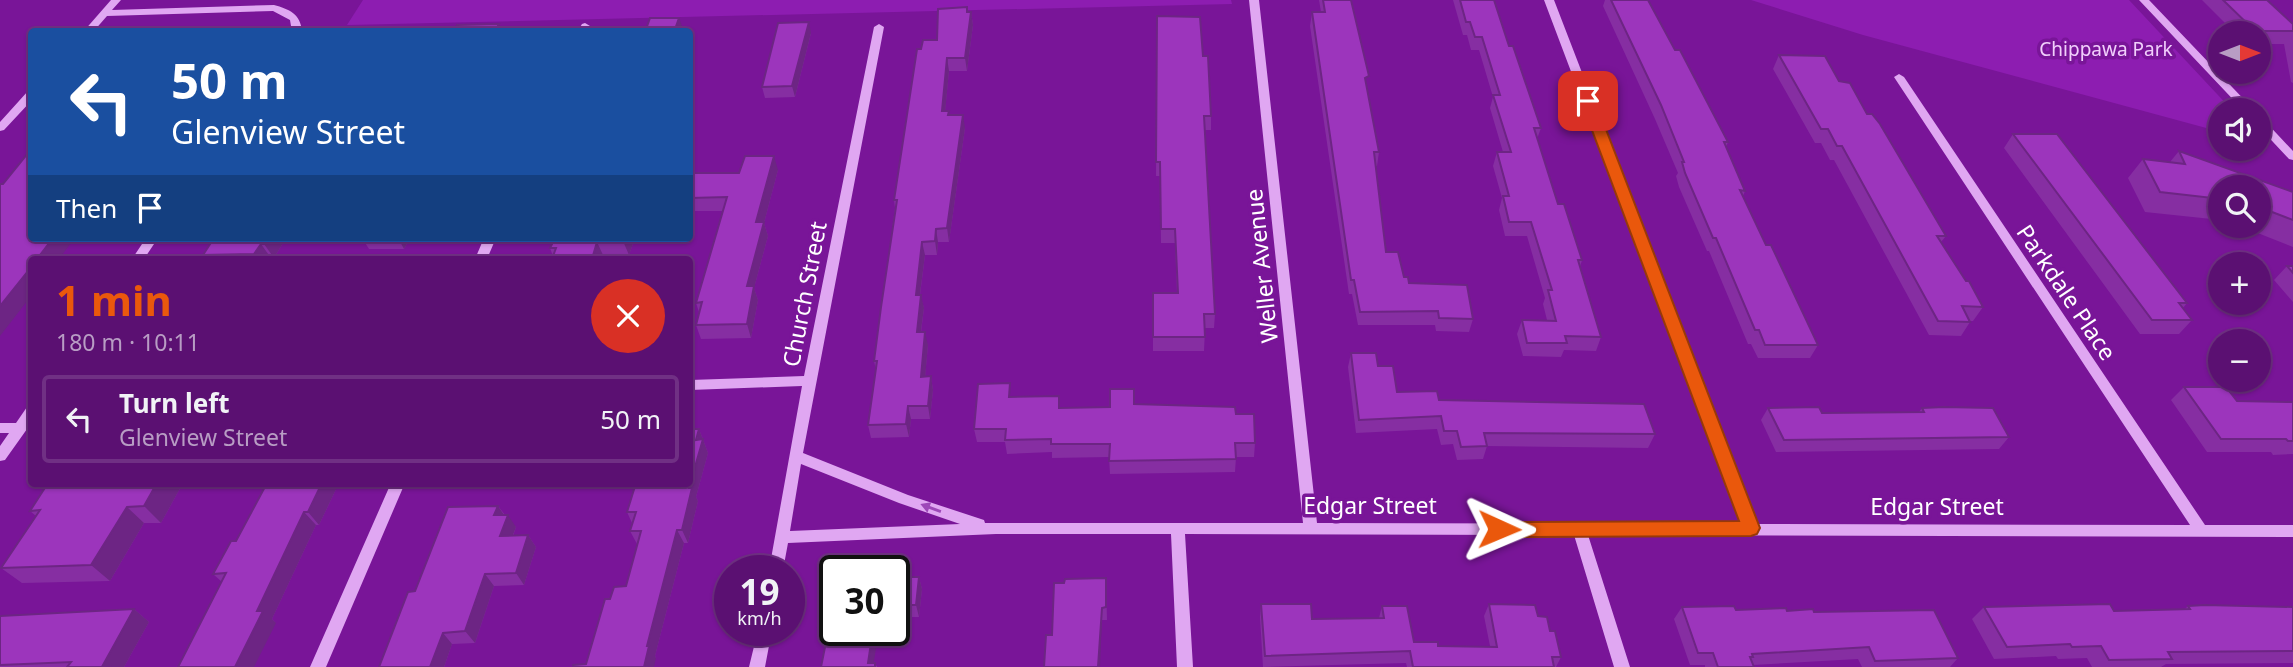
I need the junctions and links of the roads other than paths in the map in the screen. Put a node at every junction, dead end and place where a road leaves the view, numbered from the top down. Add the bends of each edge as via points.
1 (116, 0) edge
2 (1254, 0) edge
3 (1549, 0) edge
4 (2144, 0) edge
5 (103, 13) junction
6 (879, 27) dead end
7 (90, 28) edge
8 (296, 28) edge
9 (1899, 77) dead end
10 (28, 97) edge
11 (2238, 98) edge
12 (0, 128) edge
13 (2271, 133) edge
14 (2291, 153) edge
15 (809, 382) junction
16 (693, 385) edge
17 (28, 417) edge
18 (0, 428) edge
19 (20, 428) junction
20 (0, 456) edge
21 (796, 456) junction
22 (396, 487) edge
23 (1310, 527) junction
24 (996, 528) junction
25 (1751, 528) junction
26 (1178, 530) junction
27 (1579, 530) junction
28 (2201, 530) junction
29 (2293, 531) edge
30 (783, 537) junction
31 (779, 555) edge
32 (762, 646) edge
33 (318, 667) edge
34 (757, 667) edge
35 (1185, 667) edge
36 (1622, 667) edge

1 - 5 street
2 - 23 street, Weller Avenue
3 - 25 street
4 - 11 street
5 - 7 street
5 - 8 street via 274,8 293,16
6 - 15 street, Church Street
9 - 28 street, Parkdale Place
10 - 12 street
13 - 14 street
15 - 16 street
15 - 21 street, Church Street
17 - 19 street
18 - 19 street
19 - 20 street
24 -> 21 street via 965,521
21 - 30 street, Church Street
22 - 33 street
23 - 26 street, Edgar Street
23 - 27 street, Edgar Street
24 - 26 street, Edgar Street
24 - 30 street, Edgar Street
25 - 27 street, Edgar Street
25 - 28 street, Edgar Street
26 - 35 street
27 - 36 street
28 - 29 street, Edgar Street
30 - 31 street, Church Street
32 - 34 street

